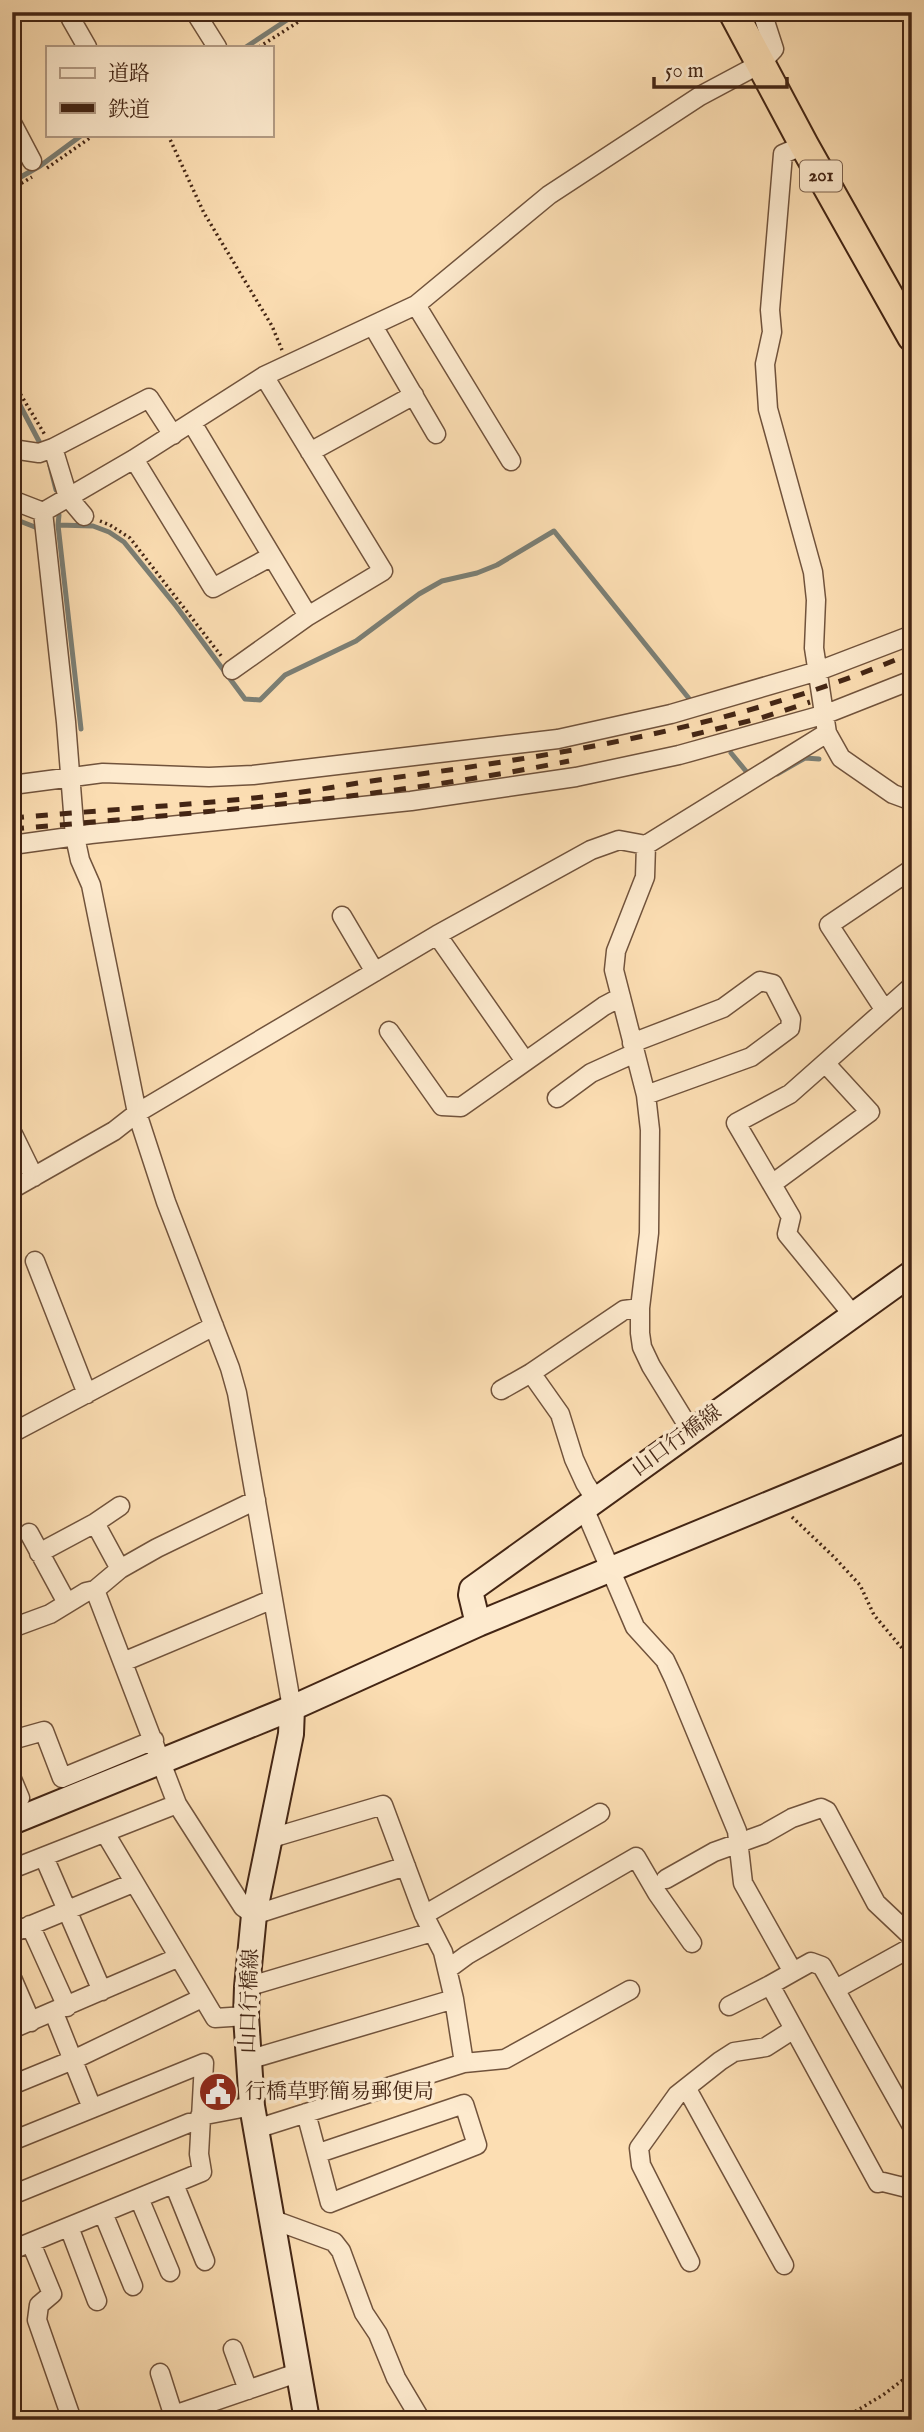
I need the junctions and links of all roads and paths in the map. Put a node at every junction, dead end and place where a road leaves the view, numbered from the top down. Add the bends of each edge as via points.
1 (195, 12) edge
2 (314, 12) edge
3 (733, 12) edge
4 (762, 12) edge
5 (80, 13) edge
6 (86, 46) edge
7 (216, 46) edge
8 (261, 46) edge
9 (760, 64) junction
10 (12, 123) edge
11 (93, 136) edge
12 (168, 136) edge
13 (804, 145) junction
14 (32, 160) dead end
15 (12, 189) edge
16 (416, 305) junction
17 (373, 326) junction
18 (912, 337) edge
19 (288, 365) junction
20 (264, 376) junction
21 (12, 380) edge
22 (414, 395) junction
23 (192, 423) junction
24 (436, 434) dead end
25 (173, 435) junction
26 (53, 448) junction
27 (12, 449) edge
28 (310, 452) junction
29 (134, 459) junction
30 (511, 461) dead end
31 (68, 498) junction
32 (12, 500) edge
33 (43, 512) junction
34 (84, 516) joint
35 (272, 555) junction
36 (308, 616) junction
37 (912, 635) edge
38 (232, 670) joint
39 (818, 671) junction
40 (912, 680) edge
41 (826, 714) junction
42 (827, 733) junction
43 (70, 778) junction
44 (12, 785) edge
45 (911, 804) edge
46 (75, 837) junction
47 (12, 845) edge
48 (646, 845) junction
49 (912, 869) edge
50 (342, 916) dead end
51 (437, 935) junction
52 (375, 972) junction
53 (912, 986) edge
54 (621, 997) junction
55 (884, 1009) junction
56 (389, 1031) dead end
57 (634, 1048) junction
58 (525, 1061) junction
59 (826, 1064) junction
60 (646, 1095) junction
61 (557, 1098) dead end
62 (137, 1114) junction
63 (12, 1132) edge
64 (34, 1177) junction
65 (772, 1184) junction
66 (12, 1189) edge
67 (35, 1261) dead end
68 (912, 1273) edge
69 (640, 1308) junction
70 (853, 1315) junction
71 (214, 1326) junction
72 (531, 1373) junction
73 (501, 1390) dead end
74 (87, 1394) junction
75 (691, 1431) junction
76 (12, 1433) edge
77 (912, 1445) edge
78 (256, 1500) junction
79 (590, 1504) junction
80 (120, 1506) dead end
81 (788, 1513) dead end
82 (95, 1523) junction
83 (29, 1533) dead end
84 (39, 1553) junction
85 (610, 1569) junction
86 (120, 1570) junction
87 (95, 1590) junction
88 (273, 1598) junction
89 (67, 1603) junction
90 (478, 1624) junction
91 (12, 1628) edge
92 (912, 1660) edge
93 (123, 1662) junction
94 (292, 1707) junction
95 (12, 1740) edge
96 (157, 1750) junction
97 (12, 1780) edge
98 (20, 1798) dead end
99 (177, 1804) junction
100 (600, 1813) dead end
101 (12, 1822) edge
102 (105, 1833) junction
103 (268, 1839) junction
104 (739, 1844) junction
105 (44, 1857) junction
106 (406, 1866) junction
107 (12, 1869) edge
108 (666, 1879) dead end
109 (133, 1883) junction
110 (68, 1910) junction
111 (254, 1915) junction
112 (424, 1915) junction
113 (30, 1926) junction
114 (432, 1932) junction
115 (12, 1933) edge
116 (912, 1937) edge
117 (691, 1943) dead end
118 (912, 1947) edge
119 (177, 1958) junction
120 (448, 1969) junction
121 (793, 1972) junction
122 (12, 1978) edge
123 (769, 1985) junction
124 (247, 1987) junction
125 (836, 1989) junction
126 (630, 1990) dead end
127 (102, 1991) junction
128 (202, 1998) junction
129 (454, 1999) junction
130 (729, 2006) dead end
131 (60, 2010) junction
132 (246, 2016) junction
133 (31, 2022) junction
134 (12, 2029) edge
135 (794, 2029) junction
136 (73, 2060) junction
137 (248, 2060) junction
138 (464, 2063) junction
139 (12, 2085) edge
140 (687, 2089) junction
141 (92, 2108) junction
142 (306, 2113) junction
143 (254, 2117) junction
144 (200, 2119) junction
145 (912, 2126) edge
146 (12, 2141) edge
147 (319, 2153) junction
148 (912, 2182) edge
149 (174, 2183) junction
150 (12, 2195) edge
151 (139, 2198) junction
152 (103, 2213) junction
153 (271, 2219) junction
154 (69, 2227) junction
155 (31, 2243) junction
156 (12, 2250) edge
157 (205, 2261) dead end
158 (690, 2262) dead end
159 (784, 2265) dead end
160 (170, 2272) dead end
161 (133, 2286) dead end
162 (97, 2301) dead end
163 (233, 2349) dead end
164 (160, 2373) dead end
165 (297, 2373) junction
166 (912, 2373) edge
167 (248, 2390) junction
168 (175, 2417) edge
169 (72, 2420) edge
170 (307, 2420) edge
171 (421, 2420) edge
172 (841, 2420) edge

1 - 7 street
2 - 8 path
3 - 9 highway, 201
4 - 9 street via 774,49
5 - 6 street via 71,19
9 - 13 highway, 201
9 - 16 street via 700,96 549,195
10 - 14 street
11 - 15 path
12 - 19 path via 204,213 272,326
13 - 18 highway, 201
13 - 39 street via 783,154 772,332 765,363 768,409 813,572
16 - 17 street
16 - 30 street
17 - 19 street
17 - 22 street
19 - 20 street
20 - 23 street
20 - 28 street
21 - 26 path
22 - 24 street
22 - 28 street
23 - 25 street
23 - 35 street
25 - 26 street via 149,398
25 - 29 street
26 - 27 street via 39,453
26 - 31 street
28 - 36 street via 383,571
29 - 31 street
29 - 35 street via 212,588
31 - 33 street
31 - 34 street
32 - 33 street
33 - 43 street
34 - 38 path via 130,538
35 - 36 street
36 - 38 street
37 - 39 street
39 - 41 street
39 - 43 street via 671,714 558,739 253,775 103,773
40 - 41 street
41 - 42 street
41 - 46 street via 679,755 529,785
42 - 45 street via 841,758
42 - 48 street
43 - 44 street
43 - 46 street
46 - 47 street
46 - 62 street via 91,886
48 - 51 street via 619,840 591,850
48 - 54 street via 645,877 616,951 614,970
49 - 55 street via 830,925
50 - 52 street
51 - 52 street
51 - 58 street
52 - 62 street
53 - 55 street
54 - 57 street
54 - 58 street
55 - 59 street
56 - 58 street via 442,1106 461,1107
57 - 60 street
57 - 60 street via 723,1008 760,981 773,984 791,1019 790,1028 751,1057
57 - 61 street
59 - 65 street via 790,1094 736,1123
59 - 65 street via 870,1112
60 - 69 street via 652,1168
62 - 64 street
62 - 71 street
63 - 64 street
64 - 66 street
65 - 70 street via 790,1217 787,1234
67 - 74 street
68 - 70 main road, 山口行橋線
69 - 72 street via 624,1310
69 - 75 street via 646,1358
70 - 75 main road, 山口行橋線
71 - 74 street
71 - 78 street via 237,1393
72 - 73 street
72 - 79 street via 560,1415
74 - 76 street
75 - 79 main road, 山口行橋線
77 - 85 main road
78 - 86 street via 180,1535
78 - 88 street
79 - 85 street
79 - 90 main road, 山口行橋線 via 472,1589
80 - 82 street
81 - 92 path via 860,1585 874,1615
82 - 84 street
82 - 86 street
83 - 84 street
84 - 89 street
85 - 90 main road
85 - 104 street via 635,1627 670,1668
86 - 87 street
87 - 89 street
87 - 93 street
88 - 93 street
88 - 94 street
89 - 91 street
90 - 94 main road
93 - 96 street
94 - 96 main road
94 - 103 main road, 山口行橋線 via 291,1734
95 - 96 street via 44,1731 62,1778
96 - 99 street
96 - 101 main road
97 - 98 street
99 - 102 street
99 - 111 street via 243,1906
100 - 112 street
102 - 105 street
102 - 109 street
103 - 106 street via 383,1805
103 - 111 main road, 山口行橋線
104 - 108 street via 713,1852
104 - 116 street via 811,1810 827,1811 876,1903
104 - 121 street via 743,1883
105 - 107 street
105 - 110 street
106 - 111 street
106 - 112 street
109 - 110 street
109 - 119 street
110 - 113 street
110 - 127 street
111 - 124 main road, 山口行橋線
112 - 114 street
113 - 115 street
113 - 131 street
114 - 120 street
114 - 124 street
117 - 120 street via 636,1857
118 - 125 street
119 - 127 street
119 - 128 street
120 - 129 street
121 - 123 street
121 - 125 street via 811,1962 822,1966
122 - 133 street
123 - 130 street
123 - 135 street
124 - 132 main road, 山口行橋線
125 - 145 street
126 - 138 street via 505,2059
127 - 131 street
128 - 132 street via 215,2018
128 - 136 street
129 - 137 street
129 - 138 street
131 - 133 street
131 - 136 street
132 - 137 main road, 山口行橋線
133 - 134 street
135 - 140 street via 766,2047 734,2052
135 - 148 street via 878,2183 903,2187
136 - 139 street
136 - 141 street
137 - 143 main road, 山口行橋線
138 - 142 street
140 - 158 street via 677,2095 639,2148 641,2165
140 - 159 street
141 - 144 street via 204,2063
141 - 146 street
142 - 143 street
142 - 147 street
143 - 144 street
143 - 153 main road, 山口行橋線
144 - 149 street via 201,2172
144 - 150 street
147 - 147 street via 464,2104 477,2144 330,2203
149 - 151 street
149 - 157 street
151 - 152 street
151 - 160 street
152 - 154 street
152 - 161 street
153 - 165 main road, 山口行橋線
153 - 171 street via 334,2242 341,2251 364,2313
154 - 155 street
154 - 162 street
155 - 156 street
155 - 169 street via 52,2294 39,2305 37,2320
163 - 167 street
164 - 168 street
165 - 167 street
165 - 170 main road, 山口行橋線
166 - 172 path
167 - 168 street

